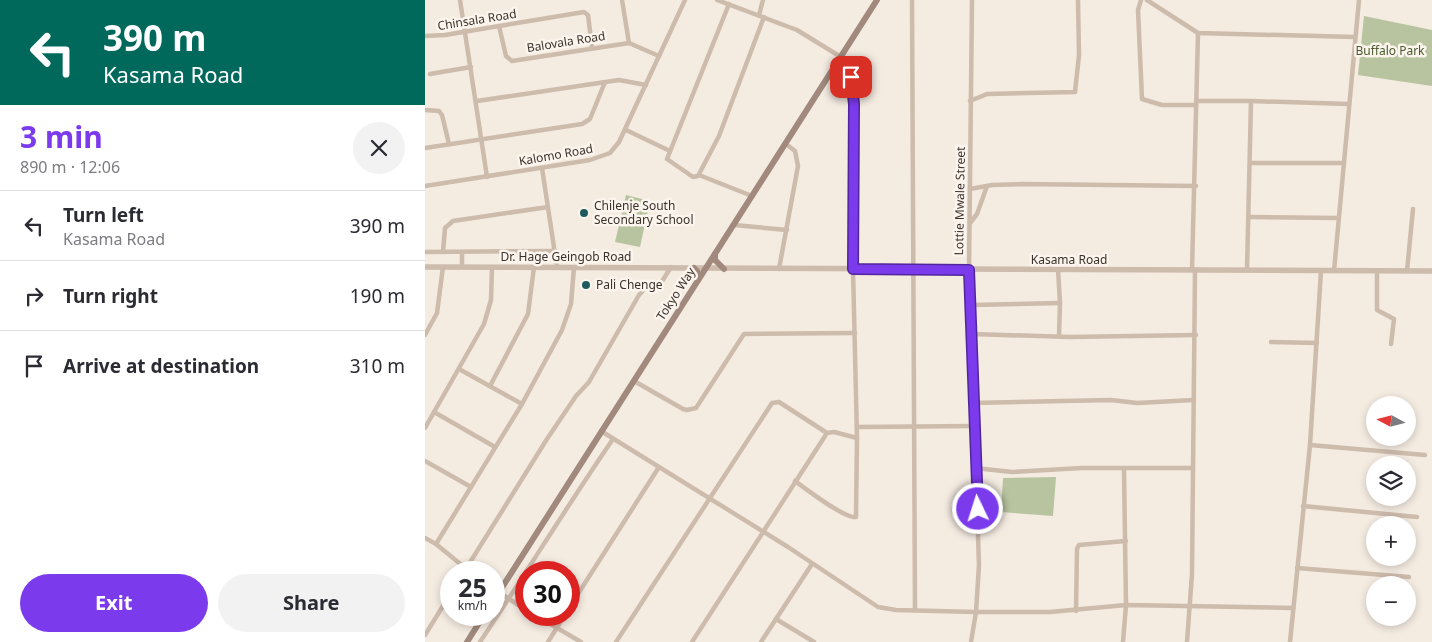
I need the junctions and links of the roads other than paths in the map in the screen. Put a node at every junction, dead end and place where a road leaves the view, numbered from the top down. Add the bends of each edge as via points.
1 (460, 0) edge
2 (622, 0) edge
3 (685, 0) edge
4 (717, 0) edge
5 (763, 0) edge
6 (877, 0) edge
7 (912, 0) edge
8 (972, 0) edge
9 (1077, 0) edge
10 (1141, 0) edge
11 (1147, 0) edge
12 (1359, 0) edge
13 (1153, 2) edge
14 (729, 4) junction
15 (761, 15) junction
16 (499, 26) junction
17 (465, 32) junction
18 (1198, 33) junction
19 (425, 36) edge
20 (1355, 37) junction
21 (629, 43) junction
22 (592, 47) junction
23 (659, 56) junction
24 (839, 60) junction
25 (471, 66) junction
26 (430, 74) dead end
27 (605, 82) junction
28 (646, 85) junction
29 (969, 101) junction
30 (1251, 101) junction
31 (477, 102) junction
32 (1196, 103) junction
33 (1349, 104) junction
34 (425, 110) edge
35 (626, 130) junction
36 (482, 138) junction
37 (449, 144) junction
38 (786, 144) junction
39 (425, 148) edge
40 (670, 151) junction
41 (1251, 163) junction
42 (1343, 163) junction
43 (542, 168) junction
44 (699, 175) junction
45 (487, 177) junction
46 (425, 186) edge
47 (987, 186) junction
48 (1196, 186) junction
49 (970, 189) junction
50 (752, 196) junction
51 (548, 207) junction
52 (1413, 209) dead end
53 (1250, 217) junction
54 (1338, 218) junction
55 (969, 223) junction
56 (734, 225) junction
57 (787, 230) junction
58 (555, 251) junction
59 (425, 252) edge
60 (443, 252) junction
61 (462, 252) junction
62 (715, 254) junction
63 (425, 267) edge
64 (443, 267) junction
65 (462, 267) junction
66 (492, 267) junction
67 (534, 267) junction
68 (557, 267) junction
69 (574, 267) junction
70 (671, 267) junction
71 (694, 268) junction
72 (707, 268) junction
73 (724, 269) junction
74 (779, 269) junction
75 (853, 269) junction
76 (912, 269) junction
77 (1058, 269) junction
78 (969, 270) junction
79 (1193, 270) junction
80 (1247, 270) junction
81 (1321, 270) junction
82 (1334, 271) junction
83 (1377, 271) junction
84 (1407, 271) junction
85 (1432, 271) edge
86 (698, 281) junction
87 (1061, 303) junction
88 (972, 305) junction
89 (855, 332) junction
90 (971, 334) junction
91 (425, 335) edge
92 (1196, 335) junction
93 (1059, 336) junction
94 (1271, 342) dead end
95 (1317, 343) junction
96 (1391, 344) dead end
97 (459, 369) junction
98 (634, 381) junction
99 (490, 386) junction
100 (1194, 400) junction
101 (973, 403) junction
102 (522, 404) junction
103 (434, 412) junction
104 (973, 426) junction
105 (857, 427) junction
106 (425, 428) edge
107 (915, 428) junction
108 (601, 431) junction
109 (827, 433) junction
110 (613, 438) junction
111 (857, 438) junction
112 (1310, 445) junction
113 (495, 447) junction
114 (1425, 455) dead end
115 (425, 461) edge
116 (659, 466) junction
117 (975, 468) junction
118 (1193, 468) junction
119 (1124, 469) junction
120 (795, 481) junction
121 (471, 487) junction
122 (709, 498) junction
123 (1303, 506) junction
124 (1417, 516) dead end
125 (543, 522) junction
126 (553, 529) junction
127 (762, 531) junction
128 (425, 538) edge
129 (1126, 541) junction
130 (436, 544) junction
131 (456, 561) edge
132 (473, 561) edge
133 (812, 564) junction
134 (1297, 568) junction
135 (1397, 576) edge
136 (505, 578) edge
137 (580, 591) edge
138 (505, 597) edge
139 (509, 600) junction
140 (515, 604) edge
141 (1127, 605) junction
142 (1190, 607) junction
143 (1293, 608) junction
144 (915, 610) junction
145 (440, 611) edge
146 (1076, 611) junction
147 (976, 612) junction
148 (776, 619) junction
149 (477, 626) edge
150 (557, 627) joint
151 (425, 635) edge
152 (467, 642) edge
153 (480, 642) edge
154 (547, 642) edge
155 (581, 642) edge
156 (616, 642) edge
157 (691, 642) edge
158 (761, 642) edge
159 (814, 642) edge
160 (971, 642) edge
161 (1123, 642) edge
162 (1187, 642) edge
163 (1290, 642) edge

1 - 17 street
2 - 21 street
3 - 23 street, Kalomo Road
4 - 14 street
5 - 15 street
6 - 24 main road, Tokyo Way
7 - 76 street
8 - 29 street, Lottie Mwale Street
9 - 29 street via 1079,56 1075,92 987,94
10 - 32 street via 1138,10 1142,99 1162,105
11 - 13 street
12 - 20 street
13 - 18 street
14 - 15 street
14 - 40 street
15 - 24 street via 802,33
15 - 44 street via 719,136
16 - 17 street, Chinsala Road
16 - 22 street, Balovala Road via 506,56 512,61
16 - 22 street, Chinsala Road via 584,12 588,15
17 - 19 street, Chinsala Road
17 - 25 street
18 - 20 street
18 - 32 street
20 - 33 street
21 - 22 street, Balovala Road
21 - 23 street, Balovala Road
23 - 28 street, Kalomo Road
24 - 38 main road, Tokyo Way
24 - 75 street via 849,73 853,97
25 - 26 street
25 - 31 street
27 - 28 street via 625,80
27 - 31 street
27 - 36 street via 587,122
28 - 35 street, Kalomo Road
29 - 49 street, Lottie Mwale Street
30 - 32 street
30 - 33 street
30 - 41 street
31 - 36 street
32 - 48 street
33 - 42 street
34 - 37 street via 439,111 442,115
35 - 40 street
35 - 43 street, Kalomo Road via 610,153 601,158
36 - 37 street
36 - 45 street
37 - 39 street
38 - 50 main road, Tokyo Way
38 - 57 street via 795,151 798,166
40 - 44 street via 667,159 693,177
41 - 42 street
41 - 53 street
42 - 54 street
43 - 45 street, Kalomo Road
43 - 51 street
44 - 50 street
45 - 46 street, Kalomo Road
47 - 48 street
47 - 49 street
47 - 55 street via 977,214
48 - 79 street
49 - 55 street, Lottie Mwale Street
50 - 56 main road, Tokyo Way
51 - 58 street
51 - 60 street via 453,221 445,228
52 - 84 street
53 - 54 street
53 - 80 street
54 - 82 street
55 - 78 street, Lottie Mwale Street
56 - 57 street
56 - 62 main road, Tokyo Way
57 - 74 street
58 - 61 street
58 - 68 street
59 - 60 street
60 - 61 street
61 - 65 street
62 - 72 main road, Tokyo Way
62 - 73 main road via 715,260
63 - 64 street, Dr. Hage Geingob Road
64 - 65 street, Dr. Hage Geingob Road
64 - 91 street via 437,313
65 - 66 street, Dr. Hage Geingob Road
66 - 67 street, Dr. Hage Geingob Road
66 - 97 street via 487,314 479,336
67 - 68 street, Dr. Hage Geingob Road
67 - 99 street via 528,314
68 - 69 street, Dr. Hage Geingob Road
69 - 70 street, Dr. Hage Geingob Road
69 - 102 street via 568,318
70 - 71 street, Dr. Hage Geingob Road
70 - 132 street via 661,283 646,288 639,295 589,382 547,439
71 - 72 street, Dr. Hage Geingob Road
71 - 86 main road
72 - 73 street, Kasama Road
72 - 86 main road, Tokyo Way
73 - 74 street, Kasama Road
74 - 75 street, Kasama Road
75 - 76 street, Kasama Road
75 - 89 street
76 - 78 street, Kasama Road
76 - 107 street
77 - 78 street, Kasama Road
77 - 79 street, Kasama Road
77 - 87 street
78 - 88 street, Lottie Mwale Street
79 - 80 street, Kasama Road
79 - 92 street
80 - 81 street, Kasama Road
81 - 82 street, Kasama Road
81 - 95 street
82 - 83 street, Kasama Road
83 - 84 street, Kasama Road
83 - 96 street via 1377,310 1393,319
84 - 85 street, Kasama Road
86 - 98 main road, Tokyo Way
87 - 88 street
87 - 93 street
88 - 90 street, Lottie Mwale Street
89 - 98 street via 744,334 696,408 691,410 683,409
89 - 105 street
90 - 93 street
90 - 101 street, Lottie Mwale Street
92 - 93 street
92 - 100 street
94 - 95 street
95 - 112 street
97 - 99 street
97 - 103 street
98 - 108 main road, Tokyo Way
99 - 102 street
100 - 101 street
100 - 118 street
101 - 104 street, Lottie Mwale Street
102 - 113 street
103 - 106 street
103 - 113 street
104 - 107 street
104 - 117 street, Lottie Mwale Street
105 - 107 street
105 - 111 street
107 - 144 street
108 - 110 street
108 - 125 main road, Tokyo Way
109 - 111 street
109 - 120 street
109 - 122 street via 779,402 772,404
110 - 116 street
110 - 126 street
111 - 120 street via 858,507 855,518
112 - 114 street
112 - 123 street
113 - 121 street
115 - 121 street
116 - 122 street
116 - 137 street
117 - 119 street via 1012,472
117 - 147 street, Lottie Mwale Street via 979,526
118 - 119 street
118 - 142 street
119 - 129 street
120 - 127 street
121 - 130 street
122 - 127 street
122 - 156 street
123 - 124 street
123 - 134 street
125 - 126 street
125 - 136 main road, Tokyo Way
126 - 139 street
127 - 133 street
127 - 157 street
128 - 130 street
129 - 141 street
129 - 146 street via 1079,545
130 - 131 street
133 - 144 street via 878,607
133 - 148 street
134 - 135 street
134 - 143 street
138 - 139 street
139 - 140 street
139 - 153 street
141 - 142 street
141 - 146 street
141 - 161 street
142 - 143 street
142 - 162 street
143 - 163 street
144 - 147 street
145 - 151 street
146 - 147 street
147 - 160 street, Lottie Mwale Street
148 - 158 street
148 - 159 street
149 - 152 main road
150 - 154 street
150 - 155 street

